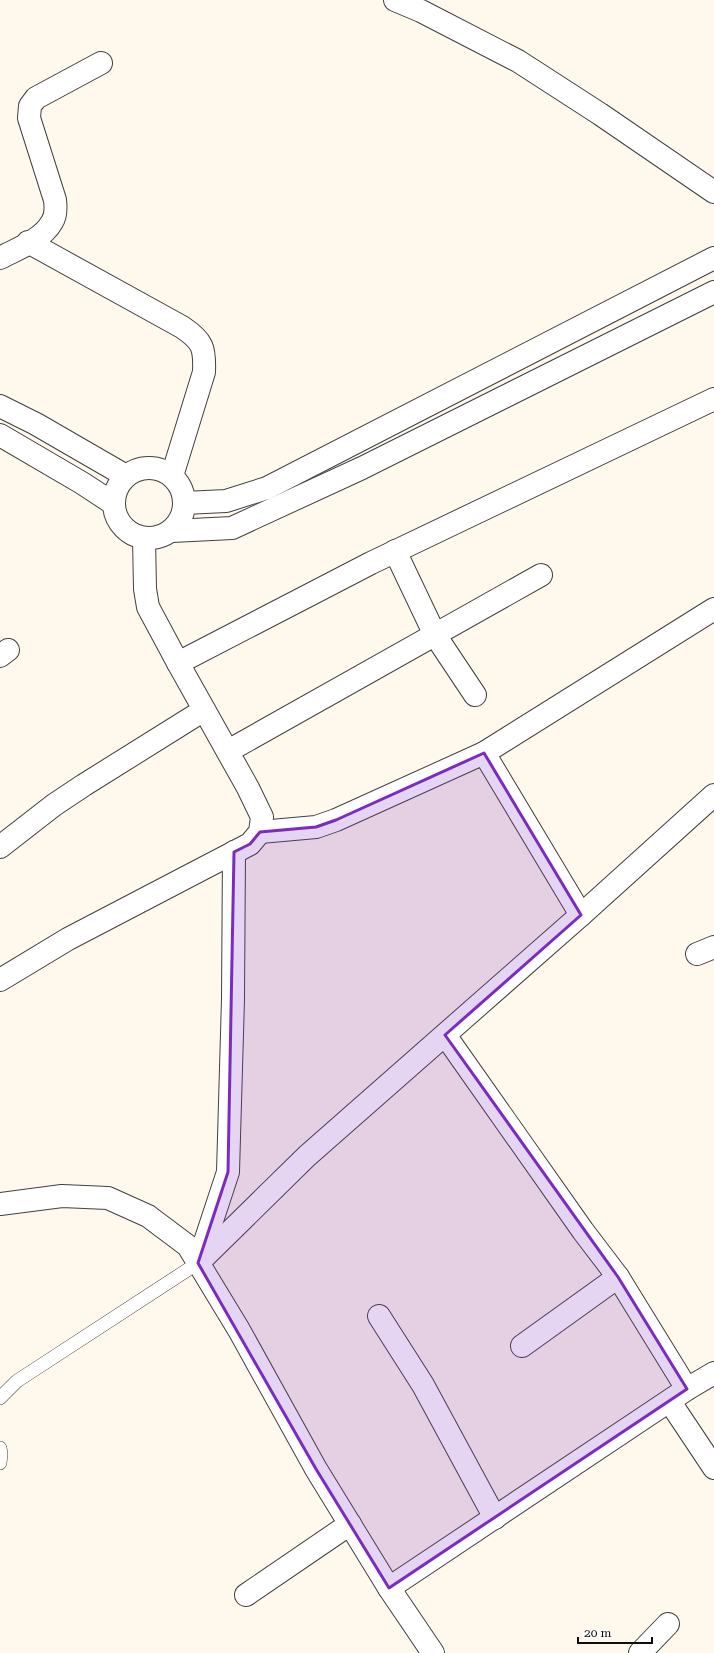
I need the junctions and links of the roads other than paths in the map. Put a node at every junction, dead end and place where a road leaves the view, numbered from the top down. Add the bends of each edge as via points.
1 (395, 0) edge
2 (424, 6) edge
3 (101, 63) dead end
4 (714, 192) edge
5 (28, 242) junction
6 (0, 258) edge
7 (712, 263) edge
8 (714, 292) edge
9 (714, 399) edge
10 (0, 406) edge
11 (0, 435) edge
12 (126, 476) junction
13 (172, 476) junction
14 (184, 503) junction
15 (114, 504) junction
16 (172, 530) junction
17 (144, 538) junction
18 (395, 551) junction
19 (541, 575) dead end
20 (714, 610) edge
21 (435, 635) junction
22 (178, 664) junction
23 (474, 695) dead end
24 (204, 710) junction
25 (228, 751) junction
26 (484, 753) junction
27 (714, 795) edge
28 (260, 832) junction
29 (0, 847) edge
30 (234, 852) junction
31 (581, 915) junction
32 (0, 980) edge
33 (445, 1035) junction
34 (0, 1204) edge
35 (198, 1263) junction
36 (618, 1277) junction
37 (379, 1316) dead end
38 (522, 1346) dead end
39 (714, 1373) edge
40 (687, 1389) junction
41 (0, 1398) edge
42 (670, 1402) junction
43 (0, 1448) edge
44 (0, 1463) edge
45 (714, 1468) edge
46 (495, 1518) junction
47 (350, 1524) junction
48 (389, 1588) junction
49 (246, 1595) dead end
50 (668, 1624) dead end
51 (433, 1653) edge
52 (640, 1653) edge

1 - 2 street
2 - 4 street via 600,114
3 - 5 street via 36,98 30,106 29,118 55,200 56,212 53,222 45,232
5 - 6 street
5 - 13 street via 182,327 202,344 205,355 204,372
7 - 14 street via 268,488 226,501
8 - 16 street via 362,468 232,528
9 - 18 street
10 - 12 street
11 - 15 street
12 - 13 street via 143,468 166,471
12 - 15 street via 116,489
13 - 14 street via 182,488
14 - 16 street via 180,522
15 - 17 street via 120,523 128,532
16 - 17 street via 162,536
17 - 22 street via 148,607
18 - 21 street
18 - 22 street
19 - 21 street
20 - 26 street
21 - 23 street
21 - 25 street
22 - 24 street
24 - 25 street
24 - 29 street via 84,784
25 - 28 street via 262,817
26 - 28 street via 336,820 316,827
26 - 31 street
27 - 31 street
28 - 30 street via 250,844
30 - 32 street via 68,939
30 - 35 street via 228,1172
31 - 33 street
33 - 35 street via 307,1156
33 - 36 street
34 - 35 street via 62,1196 108,1198 148,1216 188,1246
35 - 41 lane via 17,1381
35 - 47 street
36 - 38 street
36 - 40 street
37 - 46 street via 423,1385
39 - 40 street
40 - 42 street
42 - 45 street
42 - 46 street
43 - 44 lane
46 - 48 street
47 - 48 street
47 - 49 street
48 - 51 street
50 - 52 street

